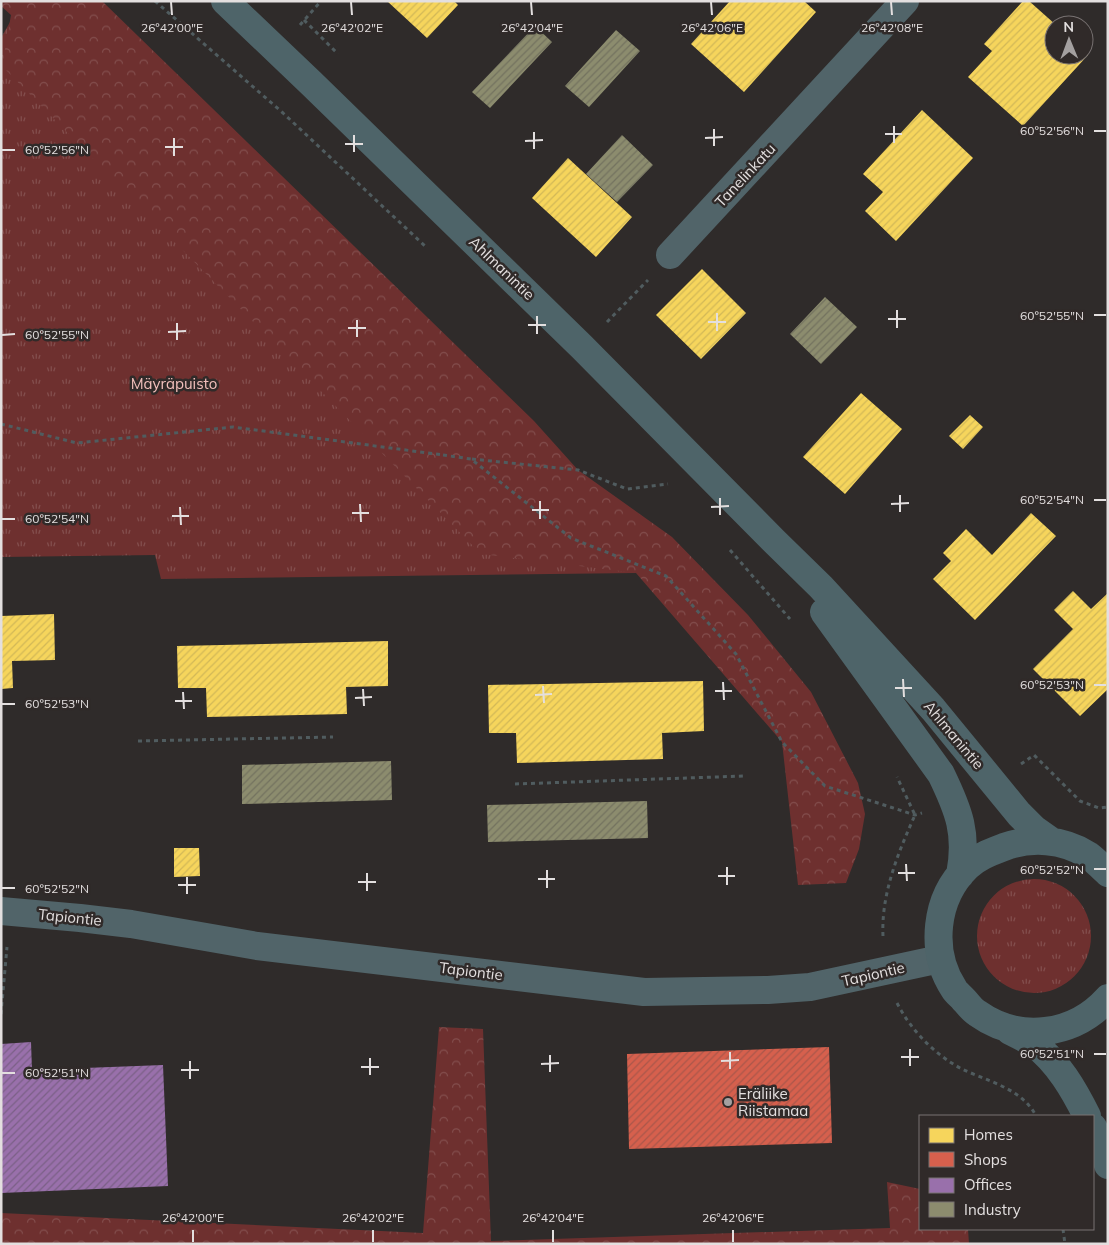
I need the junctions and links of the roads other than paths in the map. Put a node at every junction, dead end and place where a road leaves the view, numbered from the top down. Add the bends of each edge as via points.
1 (225, 1) edge
2 (906, 1) edge
3 (670, 255) road end
4 (774, 541) junction
5 (1051, 841) junction
6 (1108, 873) edge
7 (960, 875) junction
8 (5, 911) edge
9 (940, 959) junction
10 (1108, 998) edge
11 (1006, 1029) junction
12 (1086, 1115) edge
13 (1094, 1129) edge
14 (1108, 1165) edge

1 - 4 main road, Ahlmanintie via 582,347
2 - 3 street, Tanelinkatu
4 - 5 main road, Ahlmanintie via 934,709 1019,814
4 - 7 main road, Ahlmanintie via 941,774 954,800 963,833
5 - 6 main road via 1088,855
5 - 7 main road via 1027,841 988,853
7 - 9 main road via 942,909 938,933
8 - 9 street, Tapiontie via 132,924 257,946 644,992 810,988
9 - 11 main road via 954,989 977,1013
10 - 11 main road via 1084,1019 1062,1028 1037,1033
11 - 12 main road via 1034,1044 1052,1062 1075,1092
13 - 14 main road

